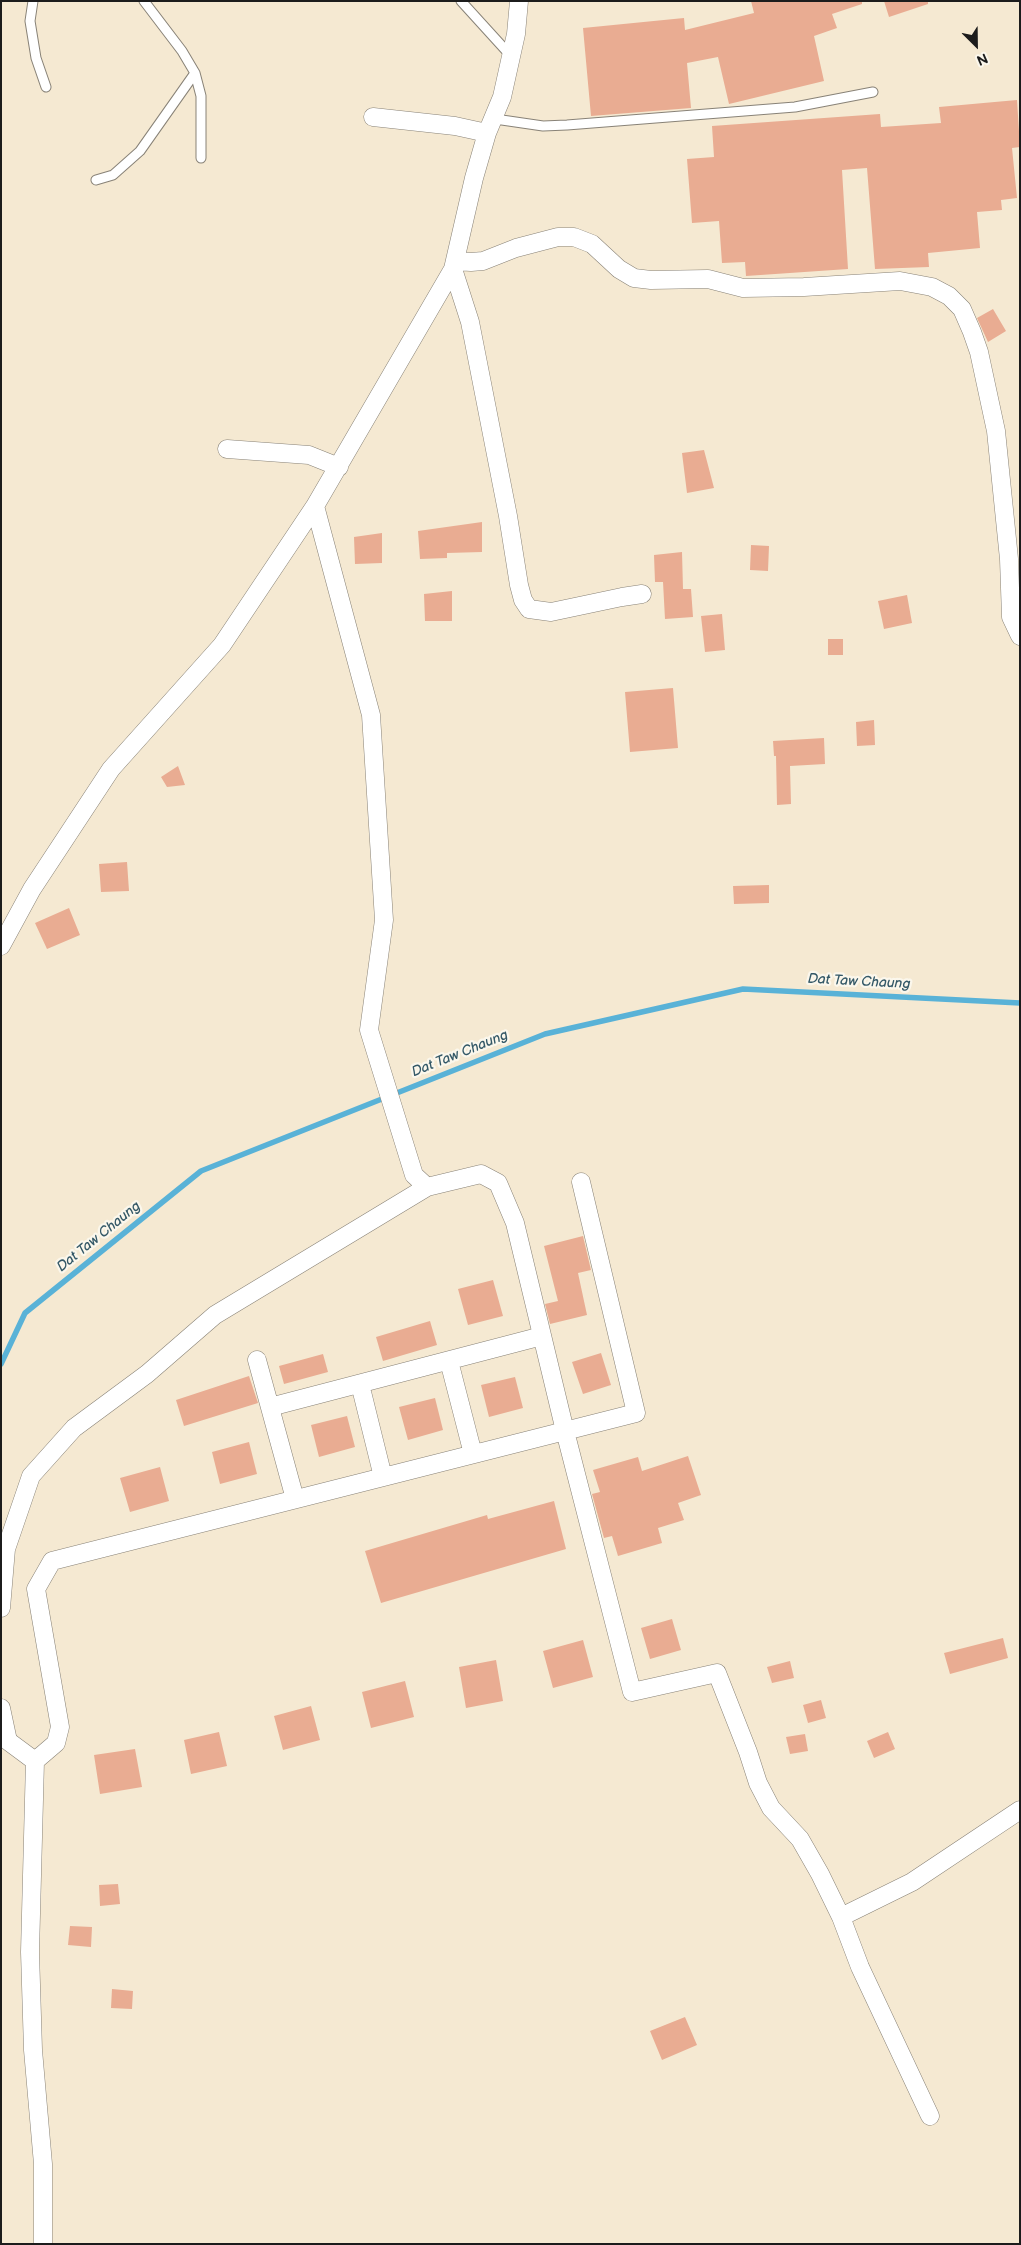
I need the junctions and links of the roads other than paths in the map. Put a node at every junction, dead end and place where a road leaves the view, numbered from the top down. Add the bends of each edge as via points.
1 (33, 1) edge
2 (144, 1) edge
3 (461, 1) edge
4 (519, 1) edge
5 (511, 56) junction
6 (195, 73) junction
7 (46, 88) dead end
8 (873, 92) dead end
9 (372, 117) dead end
10 (491, 126) junction
11 (201, 158) dead end
12 (96, 180) dead end
13 (454, 265) junction
14 (227, 449) dead end
15 (339, 467) junction
16 (315, 506) junction
17 (642, 594) dead end
18 (1020, 636) edge
19 (1, 946) edge
20 (581, 1182) dead end
21 (427, 1187) junction
22 (542, 1336) junction
23 (257, 1360) dead end
24 (448, 1361) junction
25 (360, 1384) junction
26 (270, 1407) junction
27 (565, 1431) junction
28 (473, 1454) junction
29 (383, 1476) junction
30 (295, 1498) junction
31 (1, 1608) edge
32 (1, 1708) edge
33 (35, 1762) junction
34 (1020, 1810) edge
35 (841, 1917) junction
36 (930, 2116) dead end
37 (42, 2244) edge

1 - 7 lane via 30,21 36,58
2 - 6 lane
3 - 5 lane
4 - 5 street
5 - 10 street via 502,97
6 - 11 lane via 201,96
6 - 12 lane via 140,151 113,175
8 - 10 lane via 795,107 567,125
9 - 10 street via 455,126
10 - 13 street via 474,178
13 - 15 street
13 - 17 street via 470,322 523,600 530,608 551,612
13 - 18 street via 483,260 558,237 574,237 592,244 634,278 708,279 743,288 900,281 932,287 949,296 962,309 979,352 996,431 1009,559 1011,617
14 - 15 street via 309,455
15 - 16 street
16 - 19 street via 222,645 111,769 32,889
16 - 21 street via 370,715 384,920 369,1030 414,1175
20 - 27 street via 636,1413
21 - 22 street via 481,1174 498,1183 515,1222
21 - 31 street via 215,1315 147,1374 74,1428 31,1476 6,1549
22 - 24 street
22 - 27 street
23 - 26 street
24 - 25 street
24 - 28 street
25 - 26 street
25 - 29 street
26 - 30 street
27 - 28 street
27 - 35 street via 632,1692 716,1674 758,1783 771,1808 800,1839
28 - 29 street
29 - 30 street
30 - 33 street via 52,1561 36,1589 60,1727 56,1743
32 - 33 street via 8,1741
33 - 37 street via 30,1952 33,2050 43,2164
34 - 35 street via 912,1882
35 - 36 street via 860,1967

